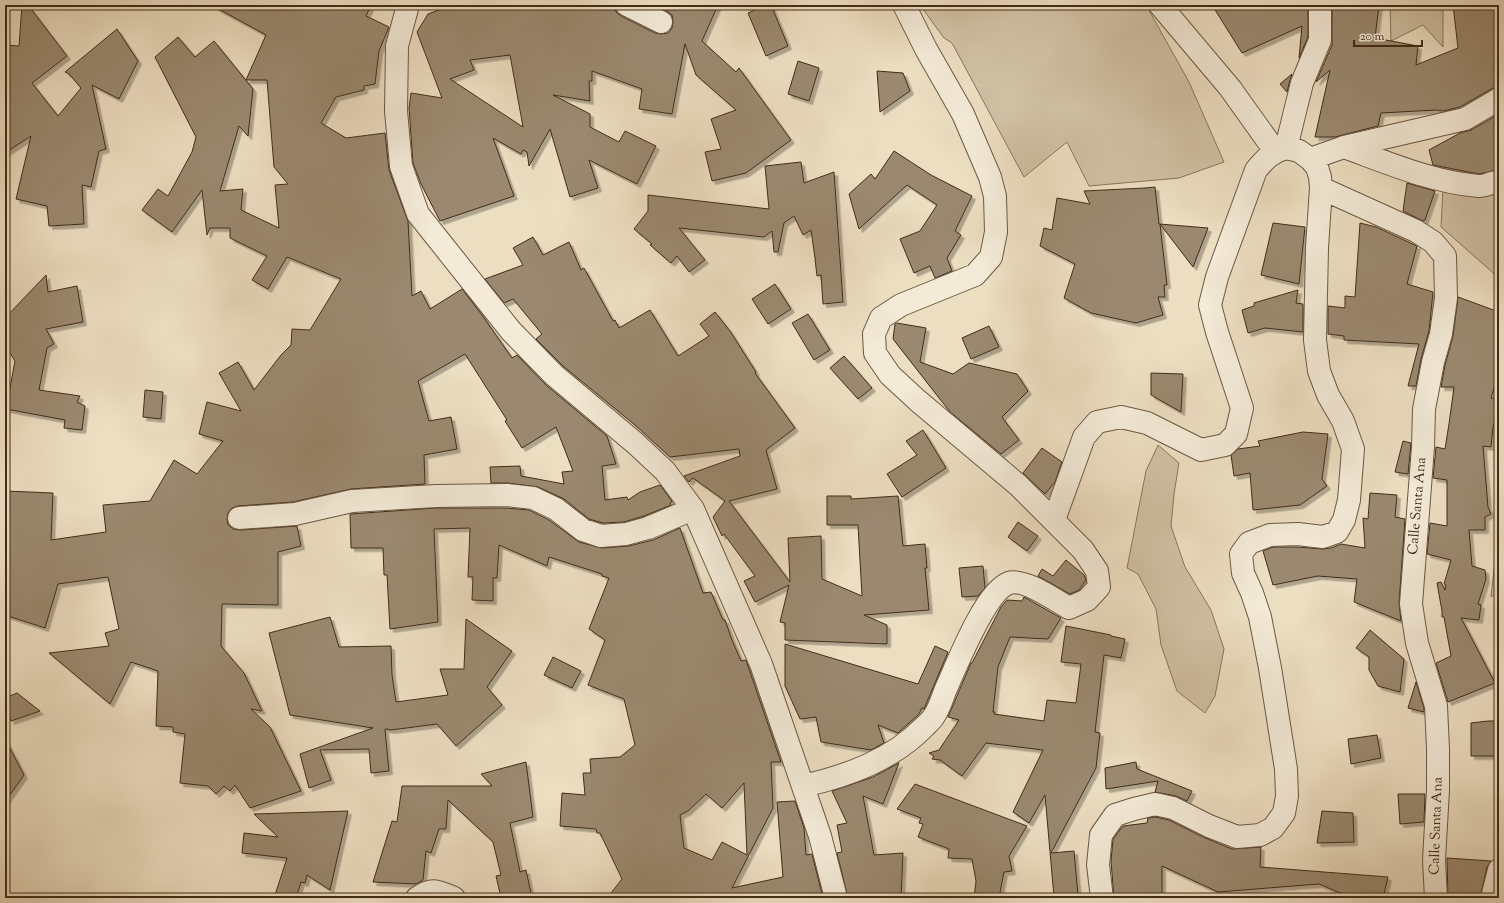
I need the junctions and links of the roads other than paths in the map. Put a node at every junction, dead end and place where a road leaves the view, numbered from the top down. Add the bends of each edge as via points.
1 (408, 5) edge
2 (627, 5) edge
3 (904, 5) edge
4 (1160, 5) edge
5 (1320, 5) edge
6 (661, 22) dead end
7 (1499, 99) edge
8 (1344, 147) junction
9 (1281, 149) junction
10 (1310, 159) junction
11 (1499, 182) edge
12 (1321, 188) junction
13 (693, 508) junction
14 (239, 518) dead end
15 (1054, 520) junction
16 (803, 786) junction
17 (1499, 870) edge
18 (417, 898) edge
19 (454, 898) edge
20 (836, 898) edge
21 (1102, 898) edge
22 (1436, 898) edge
23 (1492, 898) edge

1 - 13 street via 397,46 396,111 401,166 418,214 511,331 554,375 665,471
2 - 6 street
3 - 15 street via 963,114 990,177 996,232 990,257 975,275 902,305 881,318 874,334 875,354 890,375
4 - 9 street
5 - 9 street via 1320,40 1302,83
7 - 8 street via 1465,119
8 - 10 street
8 - 11 street via 1426,176 1480,186
9 - 10 street via 1299,151
9 - 15 street via 1265,159 1256,170 1217,277 1210,305 1242,408 1236,434 1225,445 1201,450 1147,422 1121,417 1097,422 1084,437
10 - 12 street via 1317,168
12 - 21 street via 1315,340 1319,371 1328,395 1343,421 1353,449 1344,520 1337,532 1323,537 1298,534 1270,535 1249,543 1241,554 1243,573 1260,617 1270,668 1286,769 1287,796 1284,813 1273,828 1260,835 1237,837 1161,805 1155,804 1115,815 1101,835 1098,865
12 - 22 street, Calle Santa Ana via 1416,231 1433,242 1445,256 1446,298 1441,334 1424,409 1411,604 1417,643 1436,706
13 - 14 street via 648,528 626,534 601,536 583,530 556,509 533,498 507,495 352,501 295,514
13 - 16 street via 761,664
15 - 16 street via 1083,550 1097,571 1099,588 1087,600 1069,608 1025,584 1009,583 997,591 982,611 934,716 912,739 888,756 859,769
16 - 20 street via 820,836
17 - 23 street
18 - 19 street via 426,891 441,892

